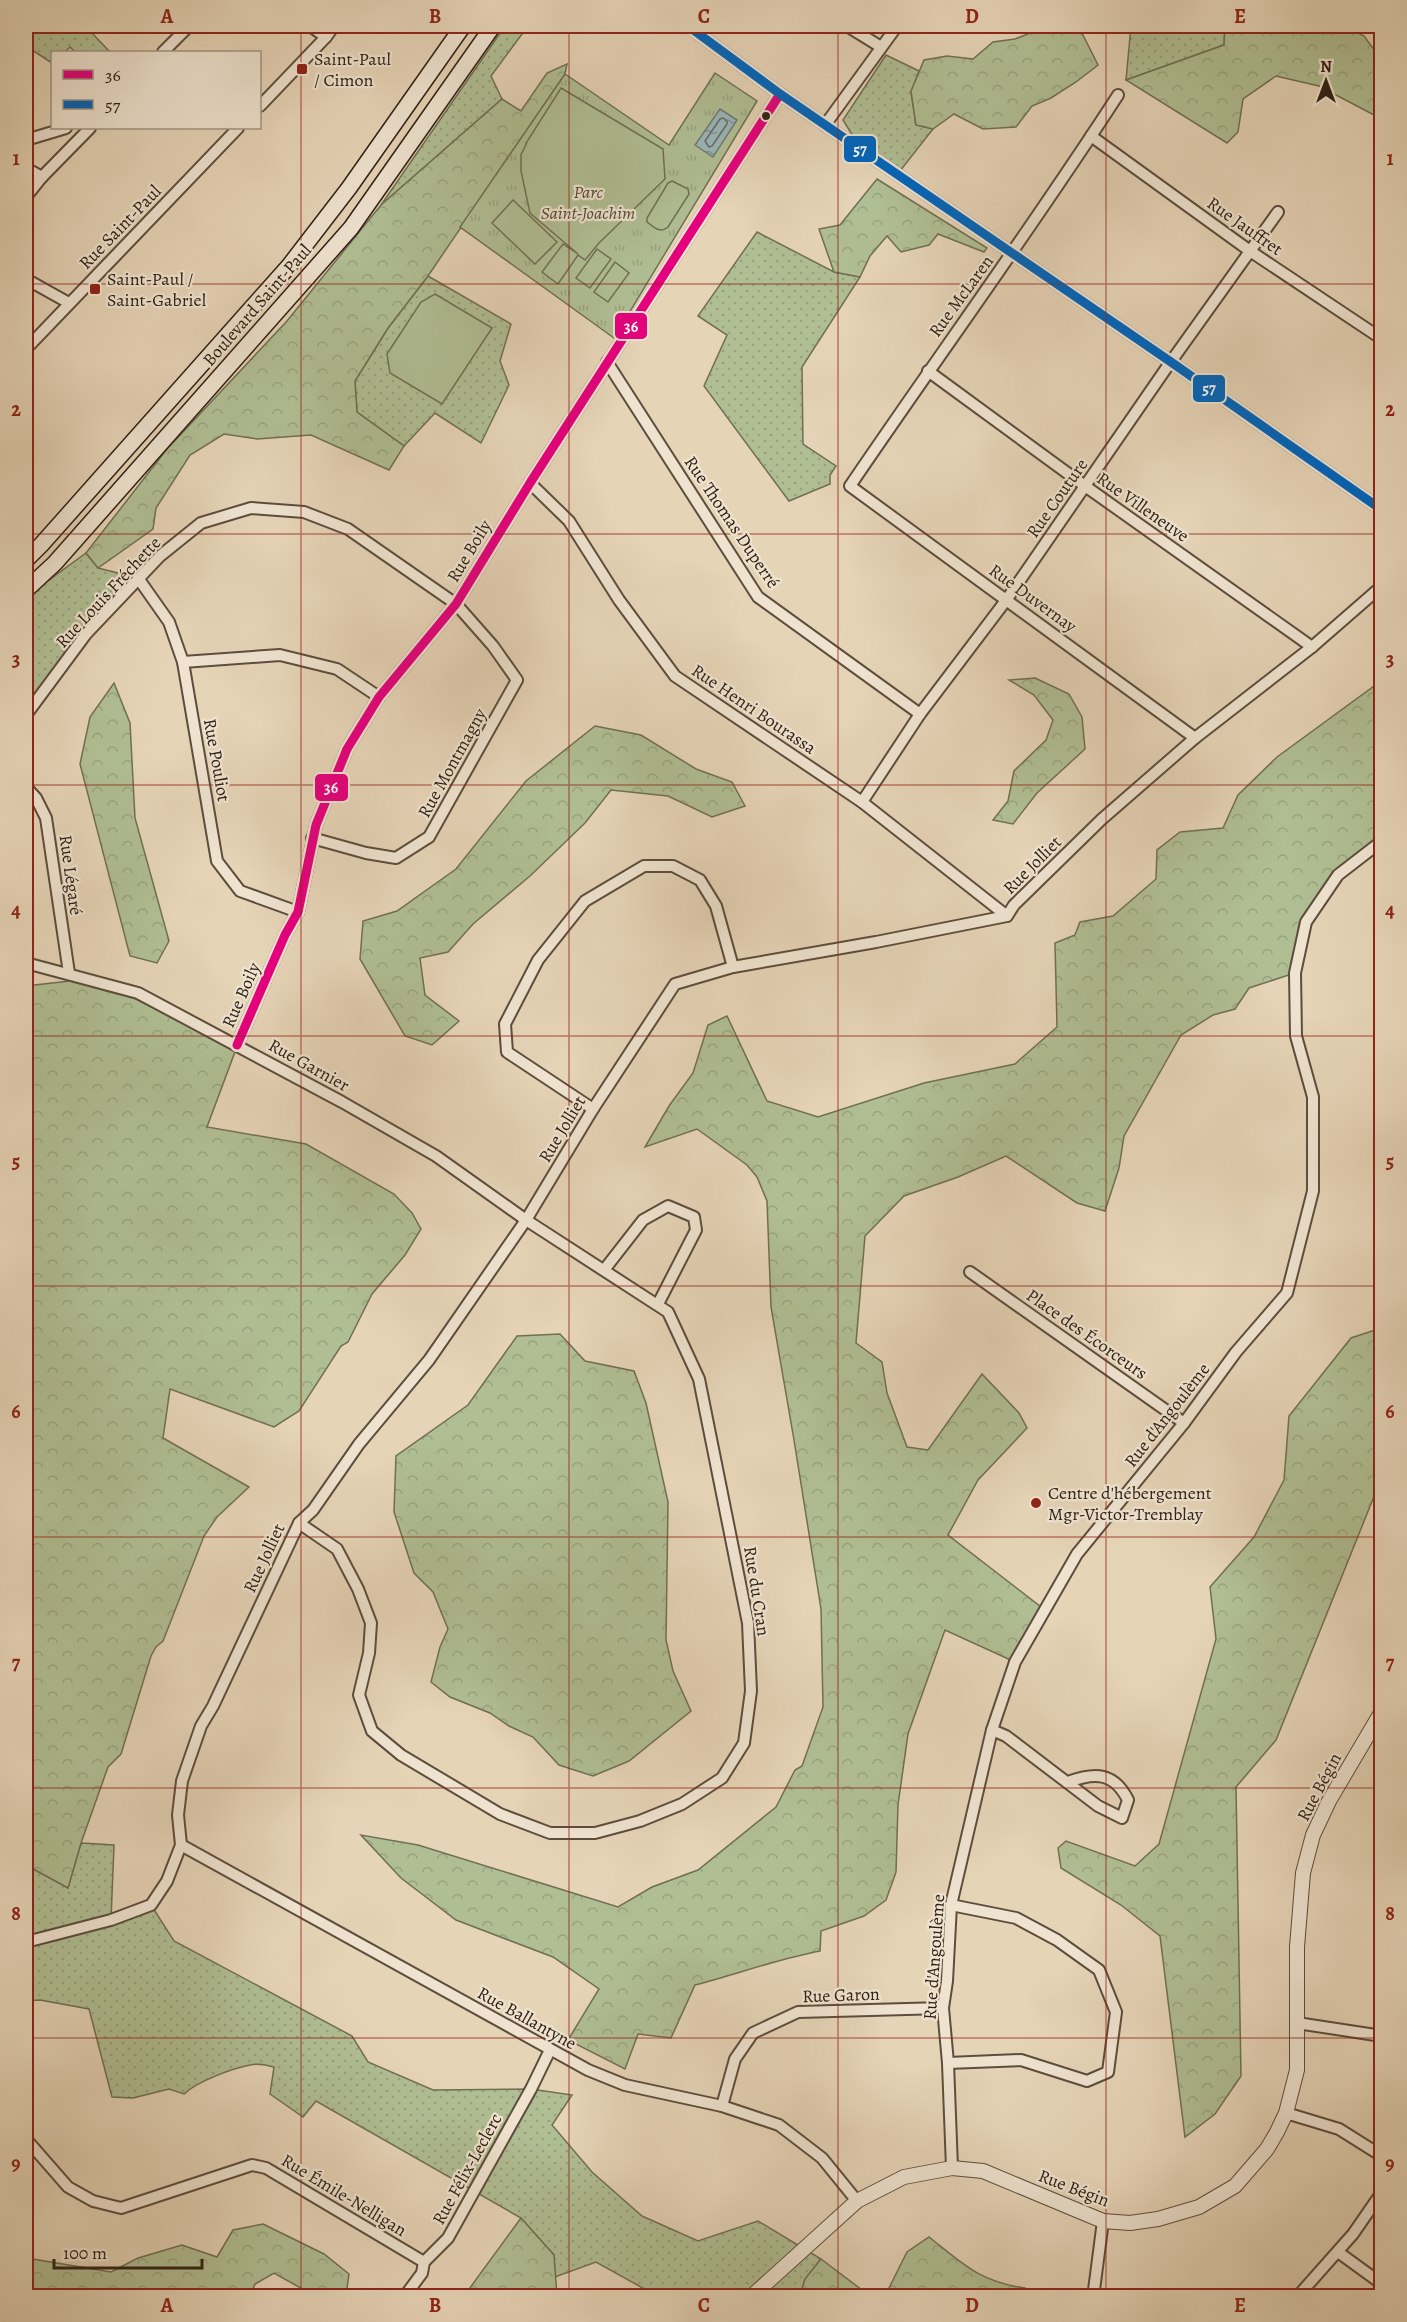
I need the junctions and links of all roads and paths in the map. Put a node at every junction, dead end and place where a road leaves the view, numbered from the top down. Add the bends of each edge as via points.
1 (189, 26) edge
2 (310, 26) edge
3 (334, 26) edge
4 (463, 26) edge
5 (493, 26) edge
6 (688, 26) edge
7 (847, 26) edge
8 (897, 26) edge
9 (326, 37) junction
10 (881, 47) junction
11 (164, 51) edge
12 (780, 94) junction
13 (1118, 95) dead end
14 (261, 105) edge
15 (825, 125) junction
16 (63, 129) edge
17 (89, 129) edge
18 (237, 129) edge
19 (1091, 136) junction
20 (26, 140) edge
21 (26, 168) edge
22 (42, 177) junction
23 (26, 197) edge
24 (1278, 212) dead end
25 (1250, 251) junction
26 (1011, 255) junction
27 (26, 279) edge
28 (69, 303) junction
29 (1382, 339) edge
30 (26, 349) edge
31 (607, 362) junction
32 (1170, 362) junction
33 (928, 371) junction
34 (530, 483) junction
35 (850, 486) joint
36 (1085, 486) junction
37 (1382, 510) edge
38 (26, 560) edge
39 (138, 578) junction
40 (1382, 586) edge
41 (26, 590) edge
42 (1006, 599) junction
43 (456, 604) junction
44 (1312, 647) junction
45 (183, 662) junction
46 (379, 697) junction
47 (920, 714) junction
48 (26, 715) edge
49 (1195, 738) junction
50 (26, 787) edge
51 (862, 802) junction
52 (312, 838) junction
53 (1382, 841) edge
54 (298, 912) junction
55 (1007, 915) junction
56 (26, 963) edge
57 (733, 967) junction
58 (69, 974) junction
59 (237, 1045) junction
60 (593, 1109) junction
61 (526, 1220) junction
62 (604, 1269) junction
63 (970, 1272) dead end
64 (658, 1304) junction
65 (1184, 1423) junction
66 (299, 1523) junction
67 (1382, 1712) edge
68 (992, 1730) junction
69 (1068, 1782) junction
70 (181, 1845) junction
71 (951, 1905) junction
72 (26, 1942) edge
73 (943, 2008) junction
74 (1297, 2023) junction
75 (1382, 2036) edge
76 (550, 2050) junction
77 (948, 2063) junction
78 (722, 2106) junction
79 (1286, 2113) junction
80 (26, 2139) edge
81 (1382, 2156) edge
82 (952, 2168) junction
83 (1382, 2192) edge
84 (858, 2201) junction
85 (1103, 2221) junction
86 (1338, 2252) junction
87 (424, 2262) junction
88 (1382, 2283) edge
89 (405, 2296) edge
90 (752, 2296) edge
91 (1096, 2296) edge
92 (1298, 2296) edge

1 - 11 street
2 - 9 street
3 - 9 street
4 - 38 main road, Boulevard Saint-Paul via 349,189 289,266
5 - 41 main road, Boulevard Saint-Paul via 351,228 55,563
6 - 12 street
7 - 10 street
8 - 10 street
9 - 14 street
10 - 15 street
12 - 15 street
12 - 31 street, Rue Boily
13 - 19 street, Rue McLaren
15 - 26 street
16 - 20 street
17 - 22 street
18 - 28 street, Rue Saint-Paul
19 - 25 street, Rue Jauffret
19 - 26 street, Rue McLaren
21 - 22 street
22 - 23 street
24 - 25 street, Rue Couture
25 - 29 street, Rue Jauffret
25 - 32 street, Rue Couture
26 - 32 street
26 - 33 street, Rue McLaren
27 - 28 street
28 - 30 street, Rue Saint-Paul
31 - 34 street, Rue Boily
31 - 47 street, Rue Thomas Duperré via 758,597
32 - 36 street, Rue Couture
32 - 37 street
33 - 35 street, Rue McLaren
33 - 36 street, Rue Villeneuve
34 - 43 street, Rue Boily
34 - 51 street, Rue Henri Bourassa via 569,521 619,600 675,676
35 - 42 street, Rue Duvernay
36 - 42 street, Rue Couture
36 - 44 street, Rue Villeneuve
39 - 43 street, Rue Louis Fréchette via 201,523 252,508 304,512 348,529
39 - 45 street, Rue Pouliot via 169,622
39 - 48 street, Rue Louis Fréchette via 86,634
40 - 44 street, Rue Jolliet
42 - 47 street, Rue Couture
42 - 49 street, Rue Duvernay
43 - 46 street, Rue Boily
43 - 52 street, Rue Montmagny via 517,680 429,837 396,858 366,854
44 - 49 street, Rue Jolliet
45 - 46 street via 280,654 337,669
45 - 54 street, Rue Pouliot via 217,861 240,891
46 - 52 street, Rue Boily via 347,749
47 - 51 street, Rue Couture
49 - 55 street, Rue Jolliet via 1102,819
50 - 58 street, Rue Légaré via 46,818
51 - 55 street, Rue Henri Bourassa
52 - 54 street, Rue Boily
53 - 65 street, Rue d'Angoulème via 1338,875 1306,922 1294,973 1296,1036 1313,1097 1313,1191 1287,1293 1236,1352
54 - 59 street, Rue Boily
55 - 57 street, Rue Jolliet
56 - 58 street, Rue Garnier
57 - 60 street, Rue Jolliet via 675,984
57 - 60 street via 716,906 700,880 673,866 644,866 585,902 538,960 505,1024 507,1052
58 - 59 street, Rue Garnier via 138,993
59 - 61 street, Rue Garnier via 436,1156
60 - 61 street, Rue Jolliet
61 - 62 street, Rue du Cran
61 - 66 street, Rue Jolliet via 429,1360
62 - 64 street, Rue du Cran
62 - 64 street via 643,1220 668,1206 694,1217 696,1230
63 - 65 street, Place des Écorceurs
64 - 66 street, Rue du Cran via 668,1312 699,1379 748,1623 751,1691 744,1743 722,1778 682,1804 595,1833 550,1833 500,1814 401,1755 372,1731 359,1695 371,1623 358,1589 337,1549
65 - 68 street, Rue d'Angoulème via 1077,1554 1016,1662
66 - 70 street, Rue Jolliet via 201,1726 182,1781 178,1815
67 - 74 street, Rue Bégin via 1329,1801 1305,1863 1297,1947
68 - 69 street
68 - 71 street, Rue d'Angoulème
69 - 69 street via 1098,1806 1122,1818 1128,1800 1120,1785 1100,1776
70 - 72 street, Rue Jolliet via 167,1881 151,1905 111,1920
70 - 76 street, Rue Ballantyne
71 - 73 street, Rue d'Angoulème
71 - 77 street via 1016,1918 1057,1940 1099,1970 1116,2012 1108,2072 1087,2081 1021,2060
73 - 77 street, Rue d'Angoulème
73 - 78 street, Rue Garon via 798,2012 753,2033 735,2060
74 - 75 street
74 - 79 street, Rue Bégin via 1297,2070
76 - 78 street, Rue Ballantyne via 625,2085
76 - 87 street, Rue Félix-Leclerc via 448,2238
77 - 82 street, Rue d'Angoulème
78 - 84 street, Rue Ballantyne via 779,2125 822,2158
79 - 81 street via 1339,2129
79 - 85 street, Rue Bégin via 1267,2150 1235,2186 1199,2206 1158,2219
80 - 87 street, Rue Émile-Nelligan via 68,2187 93,2201 121,2208 252,2165 266,2168
82 - 84 street, Rue Bégin via 904,2177
82 - 85 street, Rue Bégin via 983,2171
83 - 86 street
84 - 90 street, Rue Bégin
85 - 91 street
86 - 88 street
86 - 92 street
87 - 89 street, Rue Félix-Leclerc via 422,2273

